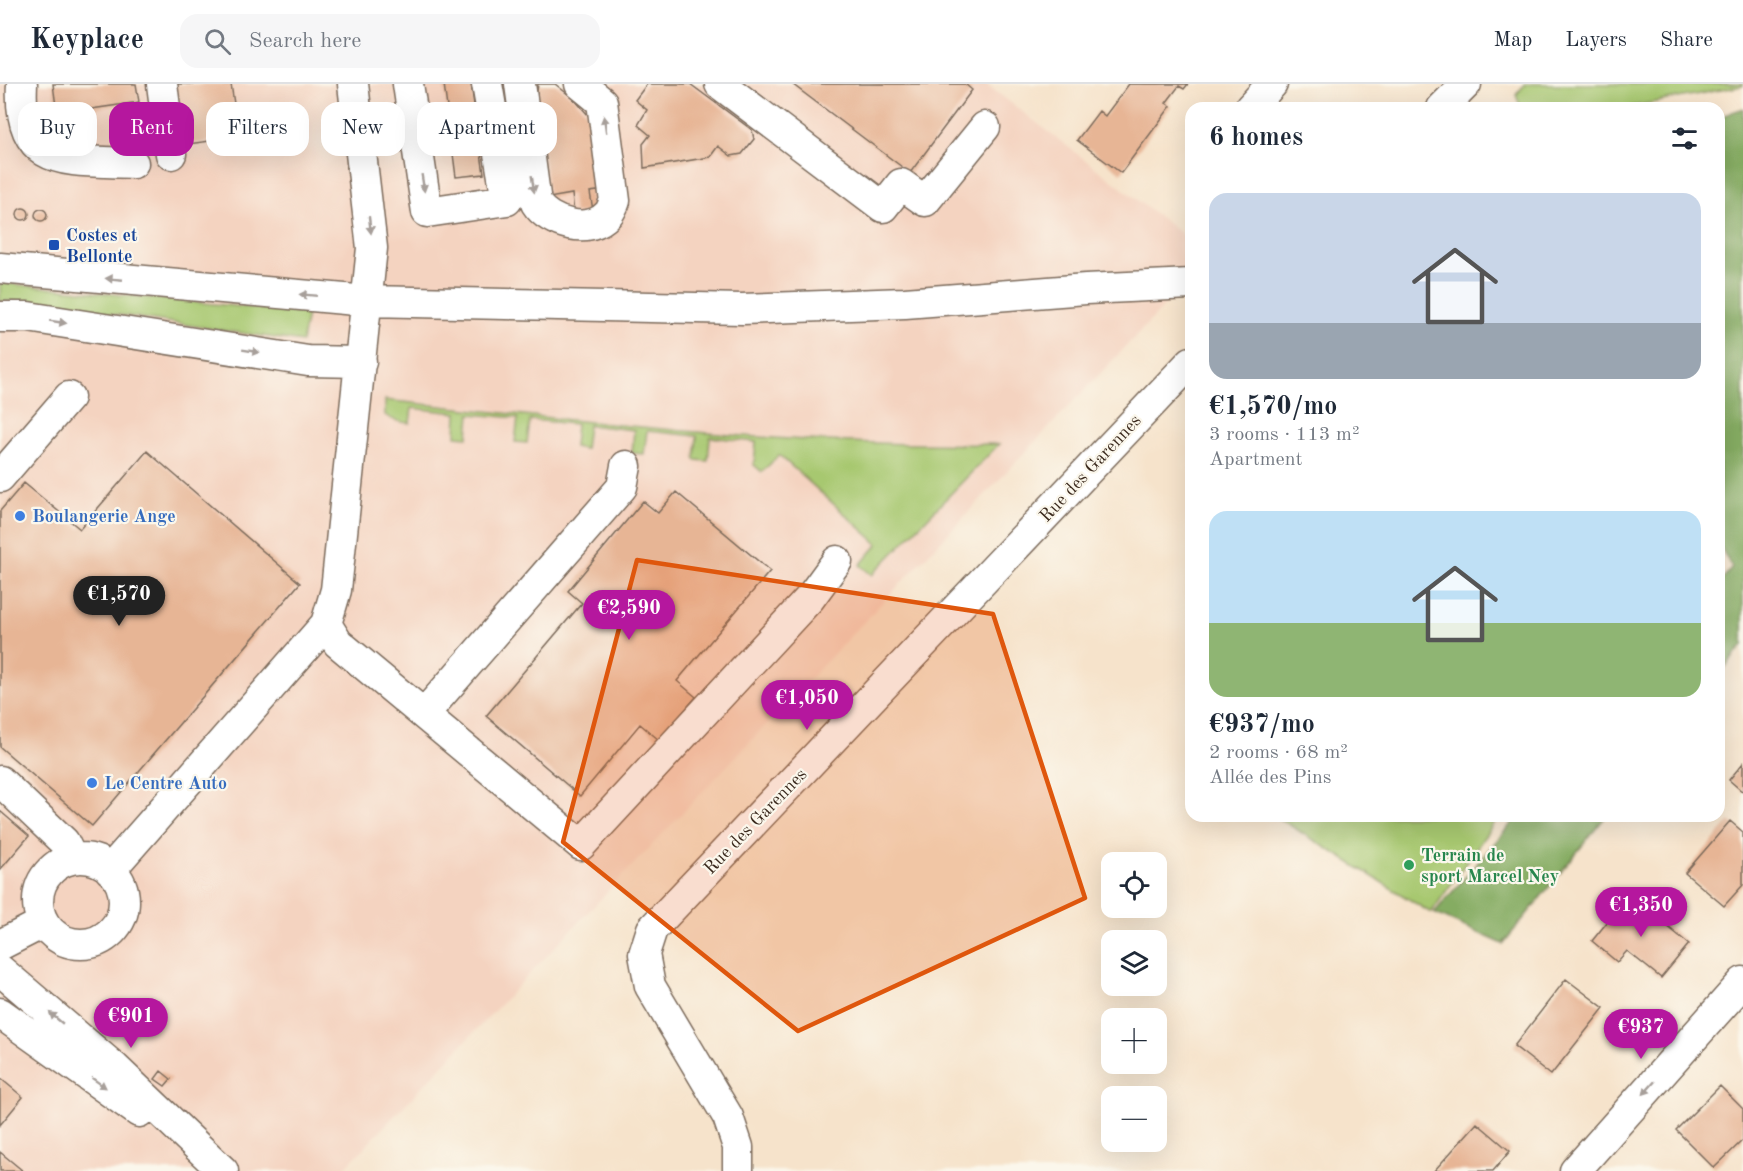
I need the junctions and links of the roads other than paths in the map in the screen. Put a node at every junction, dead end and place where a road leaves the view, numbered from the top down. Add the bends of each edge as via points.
1 (22, 84) edge
2 (162, 84) edge
3 (353, 84) edge
4 (408, 84) edge
5 (487, 84) edge
6 (520, 84) edge
7 (580, 84) edge
8 (720, 84) edge
9 (1272, 84) edge
10 (164, 102) edge
11 (1256, 102) edge
12 (985, 127) dead end
13 (133, 164) dead end
14 (0, 268) edge
15 (1185, 284) edge
16 (367, 301) junction
17 (0, 317) edge
18 (361, 362) junction
19 (1185, 368) edge
20 (69, 397) dead end
21 (626, 466) dead end
22 (0, 477) edge
23 (837, 561) dead end
24 (326, 624) junction
25 (423, 714) junction
26 (0, 781) edge
27 (72, 859) junction
28 (110, 870) junction
29 (43, 923) junction
30 (0, 945) edge
31 (0, 970) edge
32 (1743, 982) edge
33 (0, 1013) edge
34 (223, 1171) edge
35 (738, 1171) edge
36 (1575, 1171) edge

1 - 13 street via 21,105 26,125 38,147 63,161
2 - 10 street
3 -> 16 street via 372,248
4 -> 5 street via 427,212 507,200
6 -> 7 street via 536,203 543,214 556,222 576,224 608,215 615,201 602,102
8 - 12 street via 883,207 901,184 925,201
9 - 11 street
16 -> 14 street
15 - 16 street via 905,303 742,309
16 - 18 street
17 -> 18 street via 28,317 308,361
18 - 24 street via 336,590
19 - 35 street, Rue des Garennes via 652,930 644,954 650,986 728,1117 738,1147
20 - 22 street
21 - 25 street via 622,487
23 - 25 street via 810,598 581,845
24 - 25 street via 338,644
24 - 28 street
26 - 27 street via 64,842
27 - 28 street via 85,858
27 - 29 street via 59,864 41,884 38,910
28 - 29 street via 123,895 120,917 108,935 94,942 65,942
29 - 30 street
34 -> 31 street via 115,1068
32 -> 36 street
33 -> 34 street

